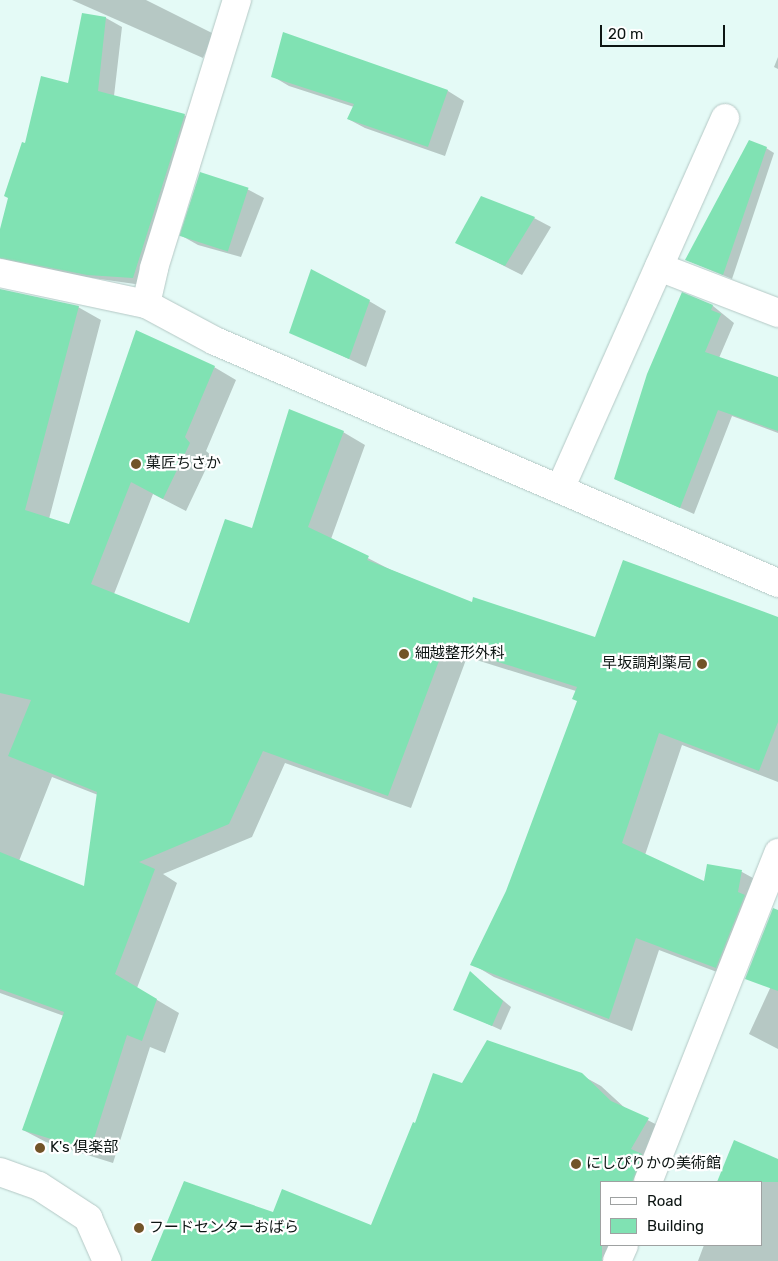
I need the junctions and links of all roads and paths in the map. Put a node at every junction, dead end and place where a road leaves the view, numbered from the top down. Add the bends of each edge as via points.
1 (236, 0) edge
2 (725, 118) dead end
3 (659, 268) junction
4 (0, 273) edge
5 (146, 304) junction
6 (778, 313) edge
7 (560, 489) junction
8 (778, 583) edge
9 (778, 853) edge
10 (0, 1172) edge
11 (648, 1181) edge
12 (624, 1246) edge
13 (107, 1261) edge
14 (617, 1261) edge

1 - 5 street via 154,268
2 - 3 street
3 - 6 street
3 - 7 street
4 - 5 street
5 - 7 street via 215,341
7 - 8 street
9 - 11 street
10 - 13 street via 39,1186 88,1218
12 - 14 street

